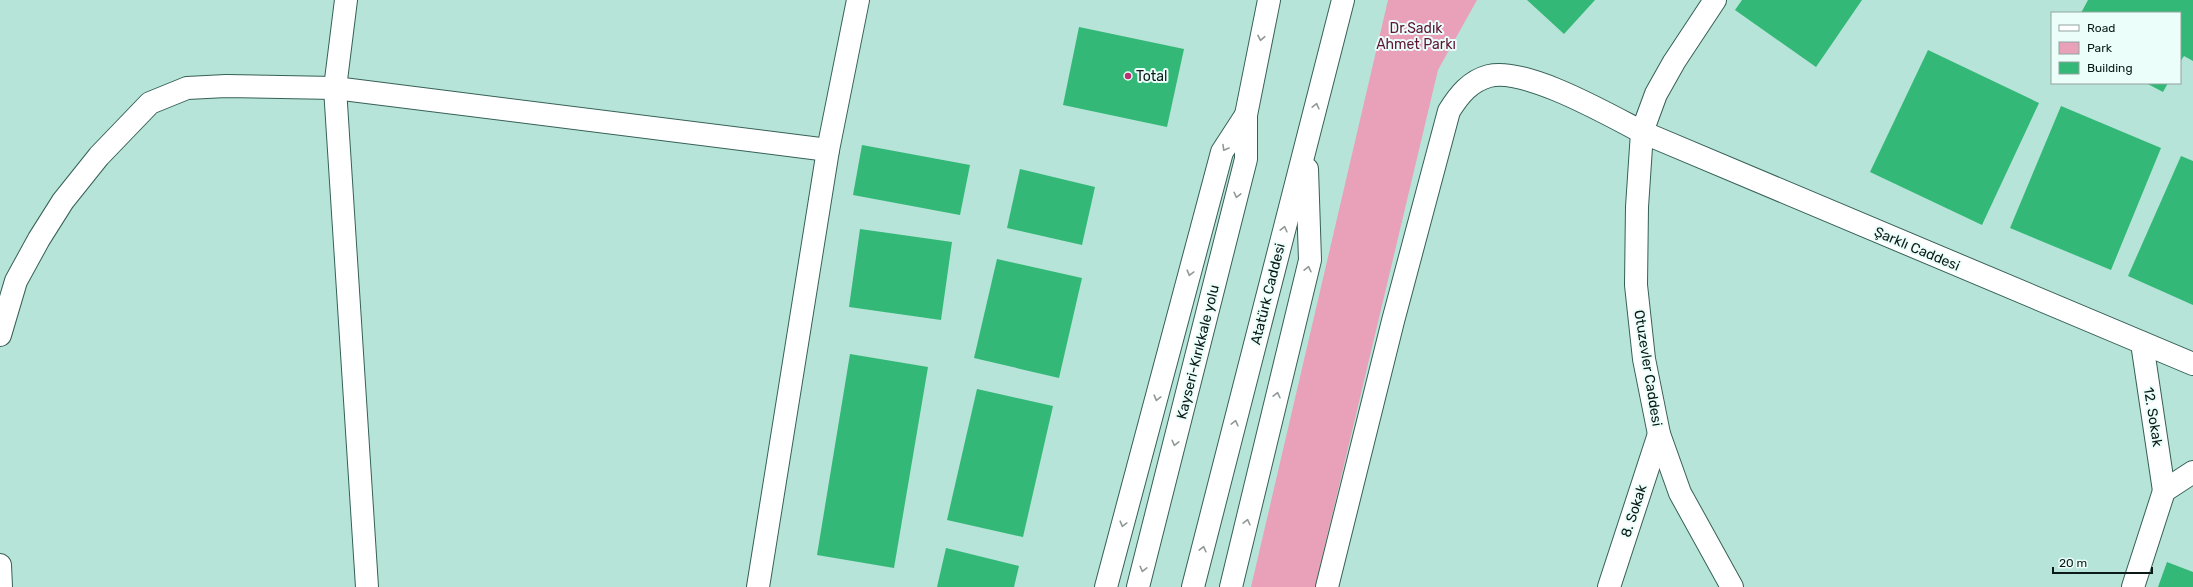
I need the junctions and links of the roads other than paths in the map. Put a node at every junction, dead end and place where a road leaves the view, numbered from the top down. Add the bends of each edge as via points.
1 (346, 0) edge
2 (858, 0) edge
3 (1269, 0) edge
4 (1342, 0) edge
5 (1715, 0) edge
6 (336, 88) junction
7 (1246, 115) junction
8 (1642, 132) junction
9 (1306, 144) junction
10 (828, 150) junction
11 (0, 335) edge
12 (2142, 343) junction
13 (2193, 364) edge
14 (1659, 434) junction
15 (2193, 472) edge
16 (2164, 491) junction
17 (0, 565) edge
18 (1, 587) edge
19 (367, 587) edge
20 (758, 587) edge
21 (1106, 587) edge
22 (1138, 587) edge
23 (1193, 587) edge
24 (1231, 587) edge
25 (1327, 587) edge
26 (1609, 587) edge
27 (1732, 587) edge
28 (2133, 587) edge

1 - 6 main road
2 - 10 main road
3 -> 7 main road
9 -> 4 main road, Atatürk Caddesi
5 - 8 main road, Otuzevler Caddesi via 1670,68 1656,94
6 - 10 main road
6 - 11 main road via 187,88 150,102 99,156 64,200 16,281
6 - 19 main road
7 -> 21 main road via 1222,152
7 -> 22 main road, Kayseri-Kırıkkale yolu via 1246,159
8 - 12 main road, Şarklı Caddesi
8 - 14 main road, Otuzevler Caddesi via 1637,207 1636,285 1644,359
8 - 25 main road, Şarklı Caddesi via 1566,93 1514,76 1490,76 1473,83 1459,95 1449,111 1393,321
23 -> 9 main road, Atatürk Caddesi
24 -> 9 main road via 1310,260
10 - 20 main road
12 - 13 main road, Şarklı Caddesi
12 - 16 main road, 12. Sokak
14 - 26 main road, 8. Sokak
14 - 27 main road, Otuzevler Caddesi via 1680,493
15 - 16 main road
16 - 28 main road, 12. Sokak
17 - 18 main road

